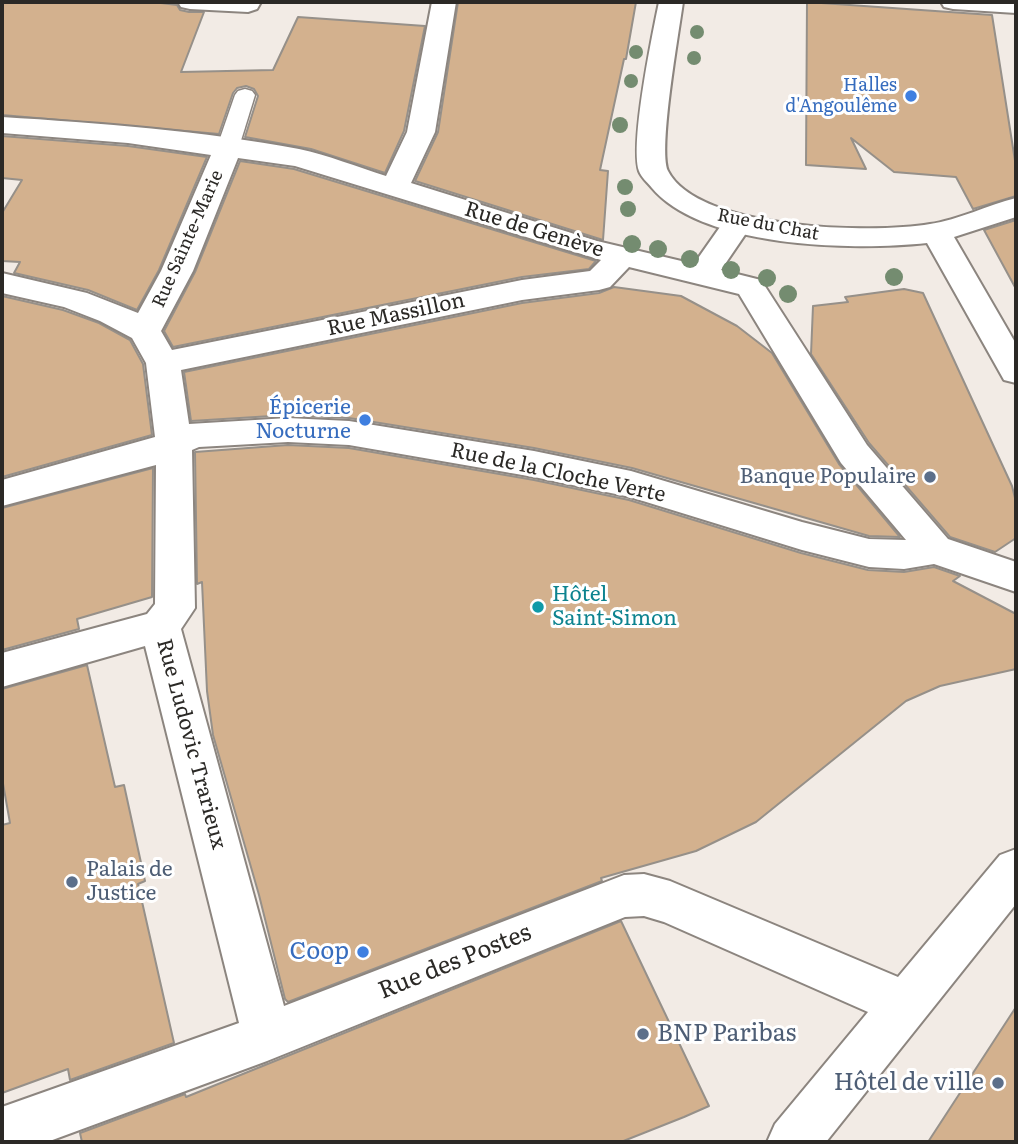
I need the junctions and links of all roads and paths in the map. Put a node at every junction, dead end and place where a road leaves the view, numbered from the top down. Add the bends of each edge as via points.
1 (190, 2) edge
2 (444, 2) edge
3 (953, 2) edge
4 (249, 3) edge
5 (674, 4) edge
6 (1016, 6) edge
7 (245, 95) dead end
8 (2, 125) edge
9 (228, 147) junction
10 (395, 187) junction
11 (1016, 207) edge
12 (738, 223) junction
13 (936, 233) junction
14 (622, 257) junction
15 (702, 275) junction
16 (2, 283) edge
17 (145, 331) junction
18 (163, 363) junction
19 (1016, 372) edge
20 (174, 444) junction
21 (2, 493) edge
22 (935, 548) junction
23 (1016, 577) edge
24 (160, 626) junction
25 (2, 670) edge
26 (1016, 870) edge
27 (905, 1003) junction
28 (267, 1037) junction
29 (7, 1135) edge
30 (797, 1136) edge

1 - 4 street
2 - 10 street via 421,132
3 - 6 street
5 - 12 street, Rue du Chat via 650,146 654,172 673,194 696,209
7 - 9 lane
8 - 9 street, Rue de Genève
9 - 10 street, Rue de Genève via 299,158
9 - 17 street, Rue Sainte-Marie via 177,271
10 - 14 street, Rue de Genève
11 - 13 street, Rue du Chat
12 - 13 street, Rue du Chat via 806,236 881,239
12 - 15 street
13 - 19 street
14 - 15 street, Rue de Genève
14 - 18 street, Rue Massillon via 598,280 522,289
15 - 22 street, Rue de Genève via 750,287 854,454
16 - 17 street via 82,303 120,316
17 - 18 street, Rue Ludovic Trarieux
18 - 20 street, Rue Ludovic Trarieux
20 - 21 street, Rue de la Cloche Verte
20 - 22 street, Rue de la Cloche Verte via 195,435 288,430 349,433 631,484 869,553 904,555
20 - 24 street, Rue Ludovic Trarieux via 175,608
22 - 23 street
24 - 25 street
24 - 28 street, Rue Ludovic Trarieux
26 - 27 street
27 - 28 street, Rue des Postes via 670,902 624,895
27 - 30 street
28 - 29 street, Rue des Postes

